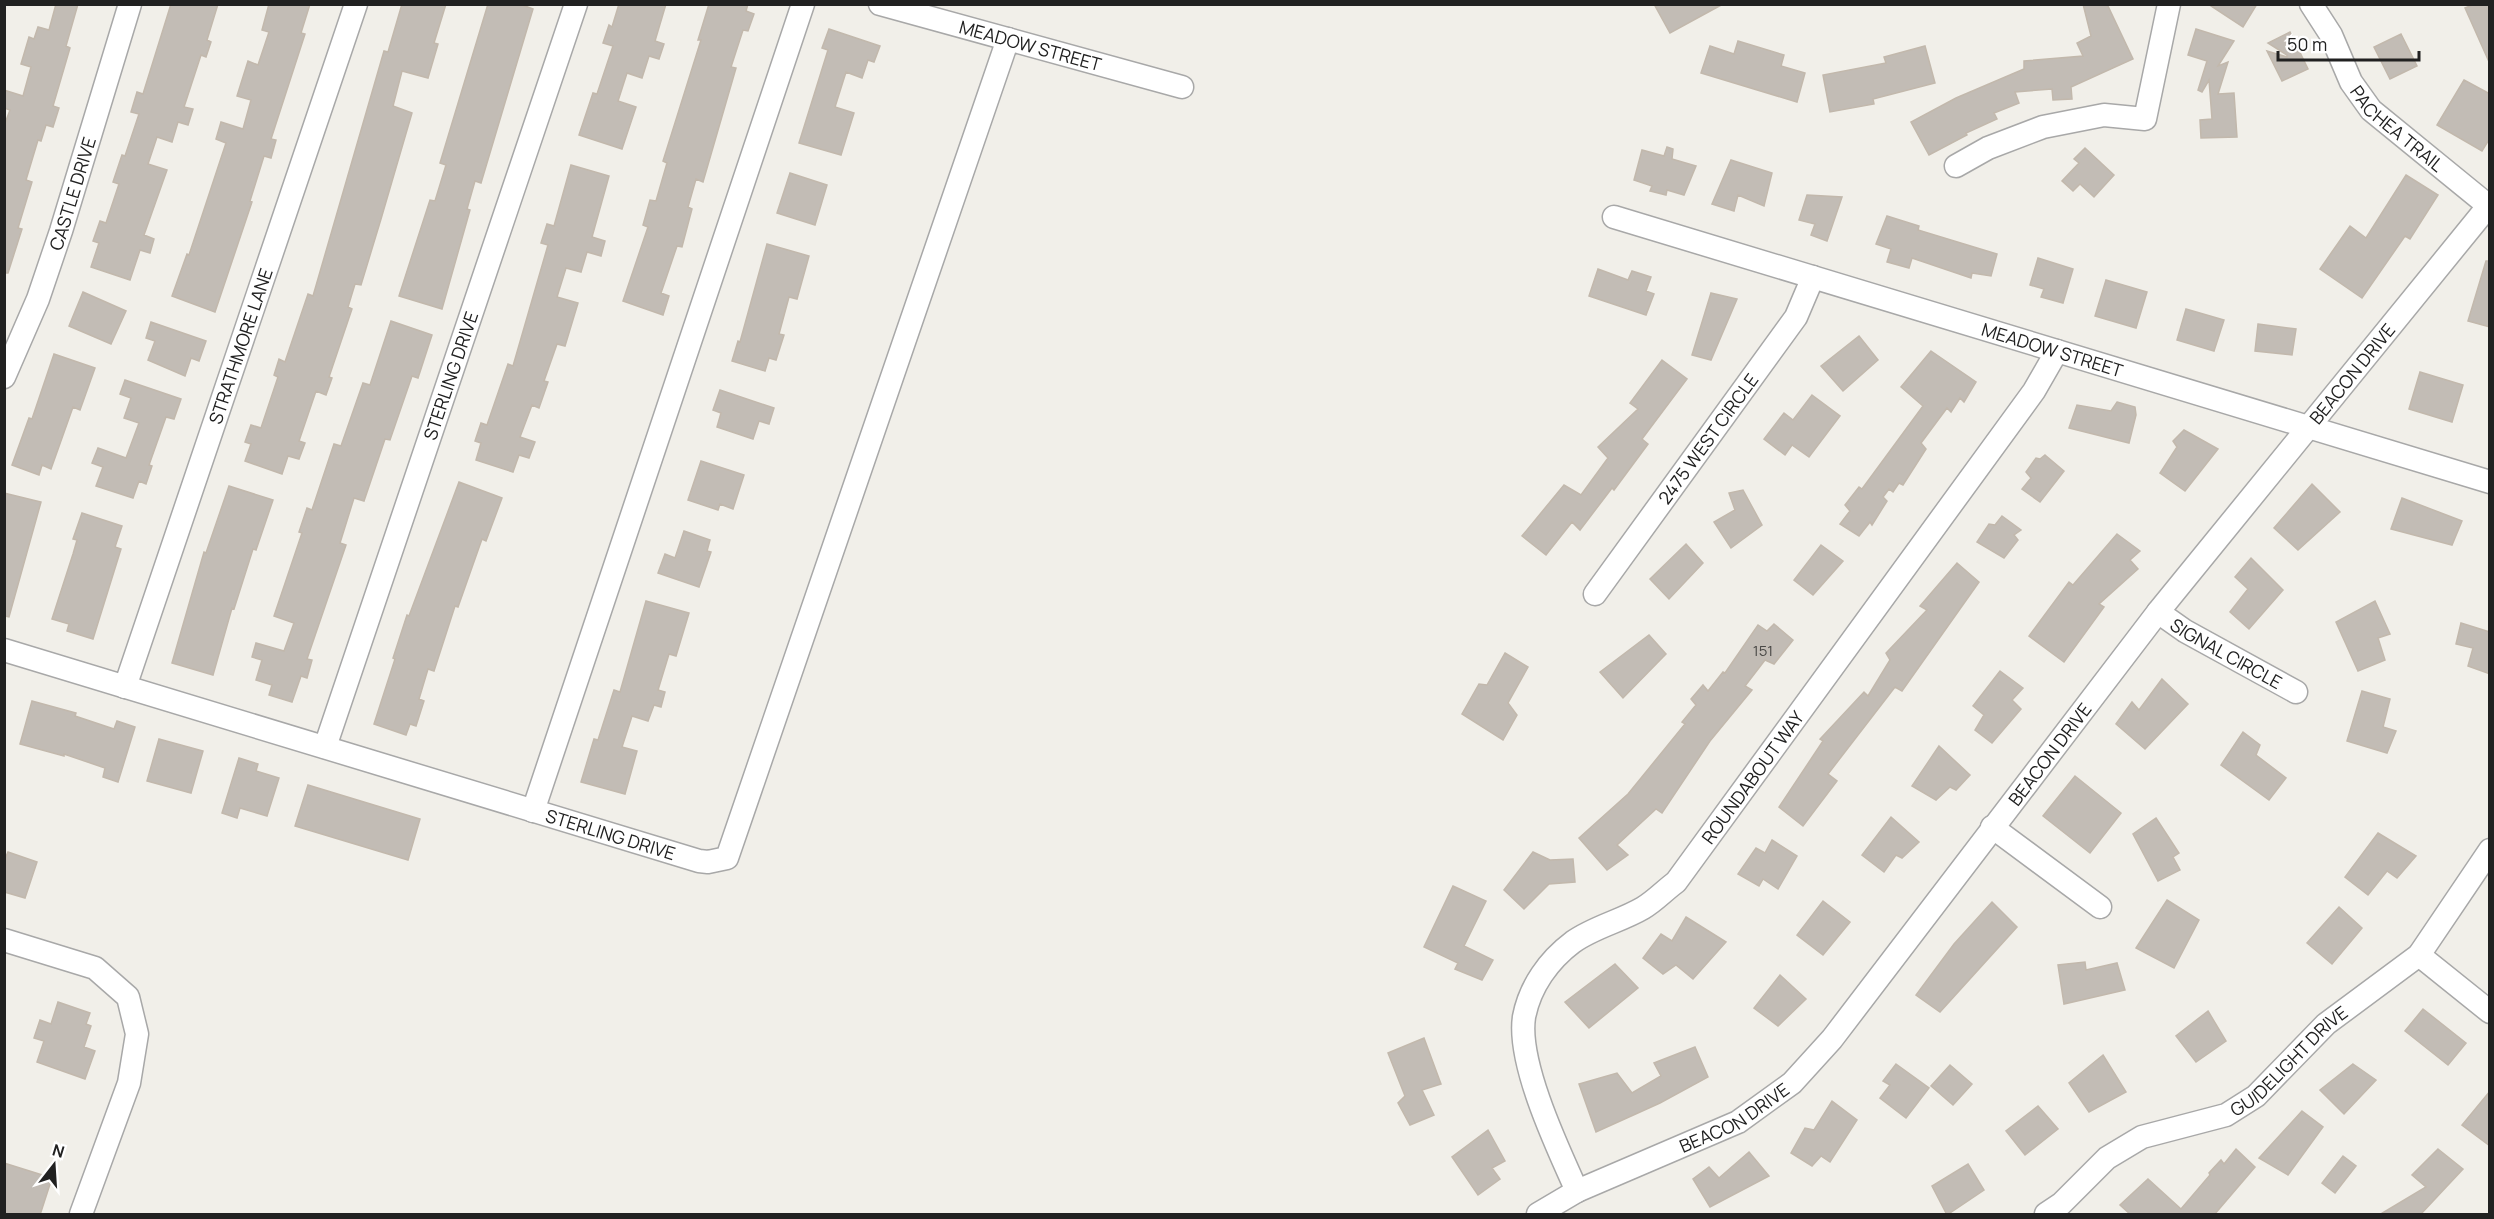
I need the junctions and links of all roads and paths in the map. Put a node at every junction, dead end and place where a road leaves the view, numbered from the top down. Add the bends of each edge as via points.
1 (130, 4) edge
2 (356, 4) edge
3 (576, 4) edge
4 (803, 4) edge
5 (880, 4) edge
6 (2169, 4) edge
7 (2311, 4) edge
8 (1008, 39) junction
9 (1182, 87) dead end
10 (1956, 166) dead end
11 (2489, 205) edge
12 (1614, 217) dead end
13 (1813, 278) junction
14 (2057, 351) junction
15 (4, 377) edge
16 (2310, 426) junction
17 (2490, 482) edge
18 (1595, 594) dead end
19 (2158, 612) junction
20 (4, 650) edge
21 (125, 687) junction
22 (2296, 692) dead end
23 (325, 747) junction
24 (533, 811) junction
25 (1992, 827) junction
26 (2490, 850) edge
27 (2100, 907) dead end
28 (4, 940) edge
29 (2419, 955) junction
30 (2490, 1012) edge
31 (1577, 1191) junction
32 (2059, 1211) edge
33 (81, 1215) edge
34 (1538, 1215) edge

1 - 15 street, CASTLE DRIVE via 54,254
2 - 21 street, STRATHMORE LANE
3 - 23 street, STERLING DRIVE
4 - 24 street
5 - 8 street, MEADOW STREET
6 - 10 street via 2145,120 2104,115 2043,127 1988,148
7 - 11 street, PACHEA TRAIL via 2331,34 2351,82 2371,110
8 - 9 street, MEADOW STREET
8 - 24 street, STERLING DRIVE via 727,858 699,861
11 - 16 street, BEACON DRIVE
12 - 13 street, MEADOW STREET
13 - 14 street, MEADOW STREET
13 - 18 street, 2475 WEST CIRCLE via 1796,317
14 - 16 street, MEADOW STREET
14 - 31 street, ROUNDABOUT WAY via 2034,391 1676,882 1644,908 1575,940 1552,960 1534,985 1524,1018 1525,1049 1535,1087
16 - 17 street, MEADOW STREET
16 - 19 street, BEACON DRIVE
19 - 22 street, SIGNAL CIRCLE
19 - 25 street, BEACON DRIVE
20 - 21 street, STERLING DRIVE
21 - 23 street, STERLING DRIVE
23 - 24 street, STERLING DRIVE
25 - 27 street
25 - 31 street, BEACON DRIVE via 1833,1039 1792,1083 1738,1122
26 - 29 street, GUIDELIGHT DRIVE
28 - 33 street via 95,968 128,997 137,1034 129,1083
29 - 30 street
29 - 32 street, GUIDELIGHT DRIVE via 2326,1024 2256,1096 2226,1115 2142,1137 2107,1158
31 - 34 street, BEACON DRIVE

